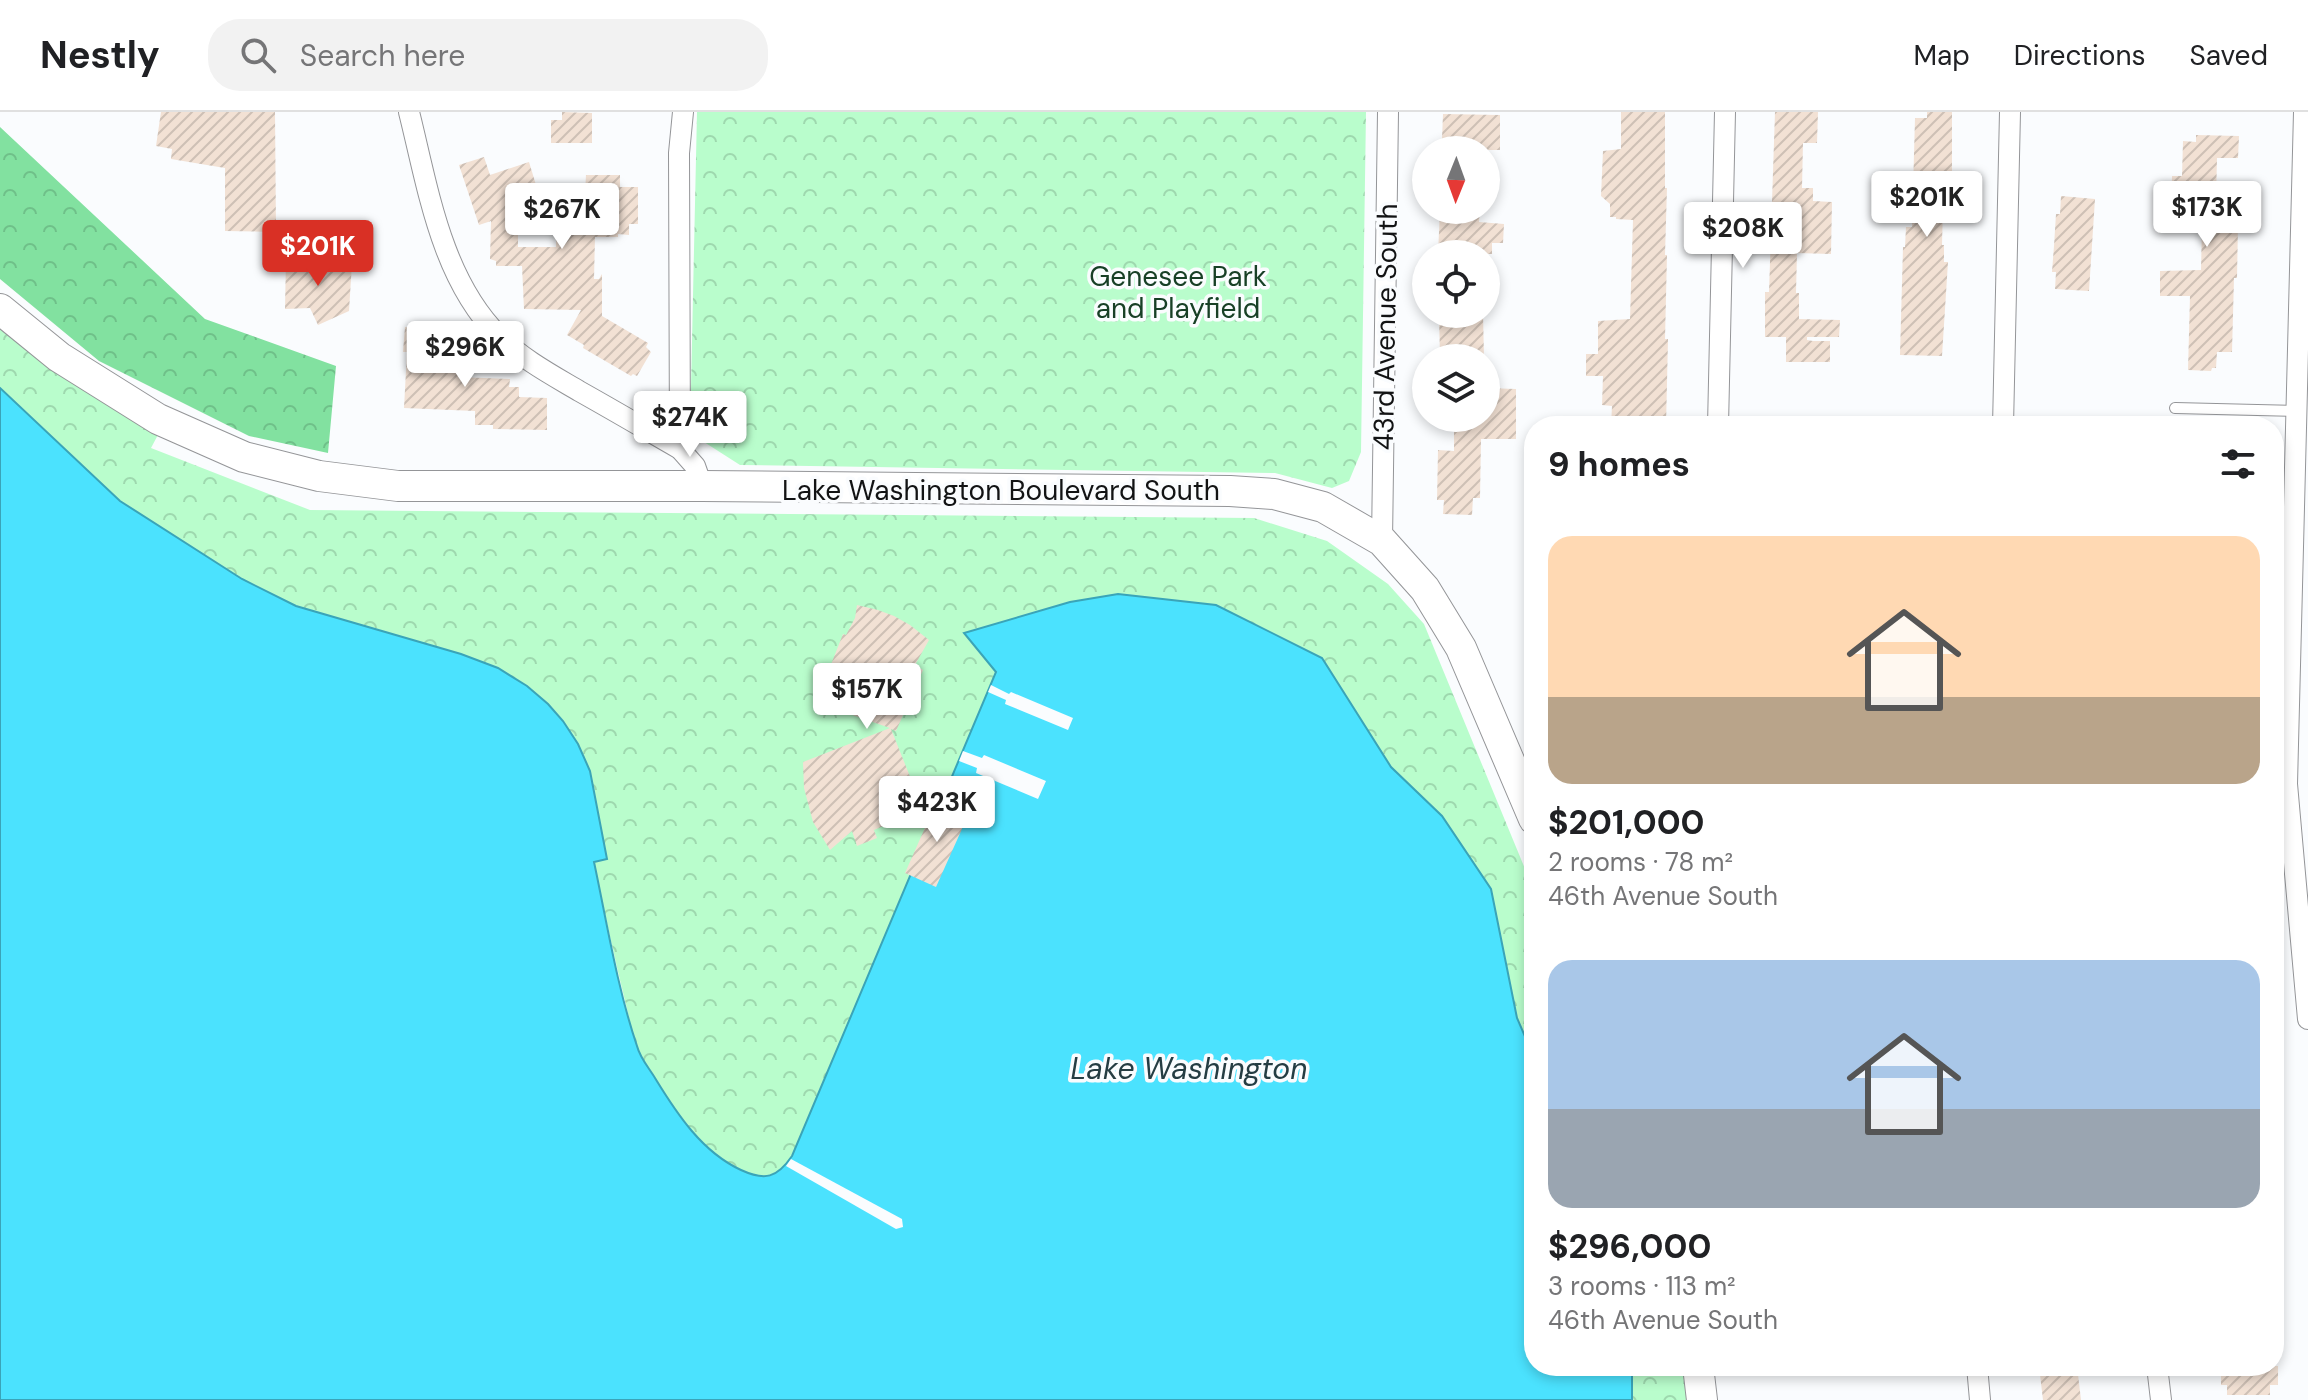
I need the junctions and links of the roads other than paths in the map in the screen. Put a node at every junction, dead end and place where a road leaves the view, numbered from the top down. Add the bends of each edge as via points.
1 (409, 112) edge
2 (683, 112) edge
3 (1388, 112) edge
4 (1725, 112) edge
5 (2010, 112) edge
6 (2304, 112) edge
7 (0, 309) edge
8 (2175, 408) dead end
9 (2295, 411) junction
10 (1718, 416) edge
11 (2003, 416) edge
12 (680, 449) junction
13 (702, 486) junction
14 (1382, 541) junction
15 (2284, 685) edge
16 (2284, 784) edge
17 (2308, 785) edge
18 (1524, 795) edge
19 (2284, 818) edge
20 (2308, 1019) edge
21 (1699, 1376) edge
22 (1978, 1376) edge
23 (2158, 1376) edge
24 (1702, 1400) edge
25 (1980, 1400) edge
26 (2161, 1400) edge

1 - 12 street via 451,264 474,306 499,336 538,367
2 - 12 street
3 - 14 street, 43rd Avenue South
4 - 10 street
5 - 11 street
6 - 9 street
7 - 13 main road, Lake Washington Boulevard South via 59,357 158,419 274,465 398,486
8 - 9 lane
9 - 15 street
12 - 13 street via 695,466
13 - 14 main road, Lake Washington Boulevard South via 1274,494 1323,507
14 - 18 main road, Lake Washington Boulevard South via 1425,589 1461,648
16 - 17 street
19 - 20 street
21 - 24 main road
22 - 25 street
23 - 26 street

